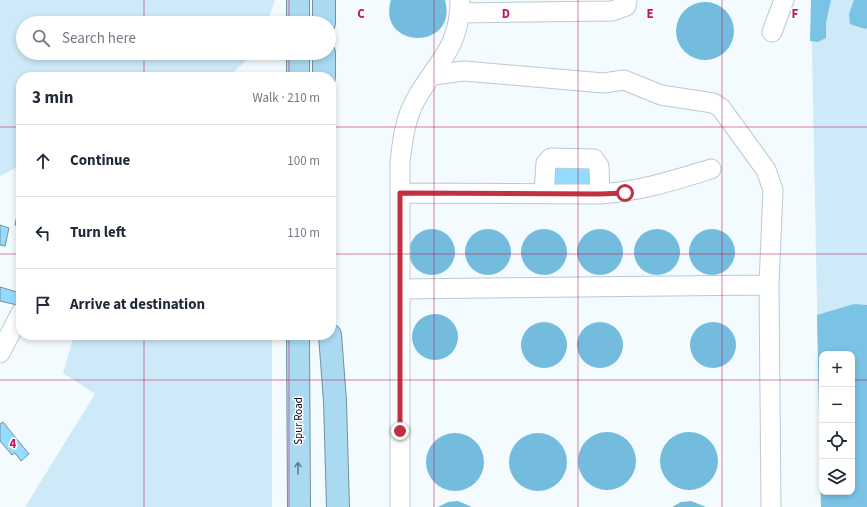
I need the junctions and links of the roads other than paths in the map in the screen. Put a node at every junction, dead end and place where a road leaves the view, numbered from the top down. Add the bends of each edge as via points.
1 (298, 0) edge
2 (324, 0) edge
3 (627, 0) edge
4 (784, 0) edge
5 (460, 7) edge
6 (298, 16) edge
7 (324, 16) edge
8 (772, 32) dead end
9 (298, 60) edge
10 (324, 60) edge
11 (298, 72) edge
12 (324, 72) edge
13 (433, 75) junction
14 (711, 169) dead end
15 (400, 193) junction
16 (544, 193) junction
17 (600, 194) junction
18 (769, 285) junction
19 (400, 289) junction
20 (16, 323) edge
21 (298, 340) edge
22 (324, 340) edge
23 (330, 340) edge
24 (0, 353) edge
25 (298, 507) edge
26 (325, 507) edge
27 (338, 507) edge
28 (400, 507) edge
29 (771, 507) edge

1 - 6 highway
2 - 7 highway
3 - 5 street via 626,6 612,11
4 - 8 street
5 - 13 street via 456,36
9 - 11 highway
10 - 12 highway
13 - 15 street via 414,102 407,123 402,143
13 - 18 street via 464,71 604,83 624,80 661,95 713,103 721,108 766,170 772,190
14 - 17 street via 644,189
15 - 16 street
15 - 19 street
16 - 17 street
16 - 17 street via 546,163 551,158 594,159 598,166
18 - 19 street
18 - 29 street
19 - 28 street
20 - 24 street
25 -> 21 highway, Spur Road
22 - 26 highway
23 - 27 highway

